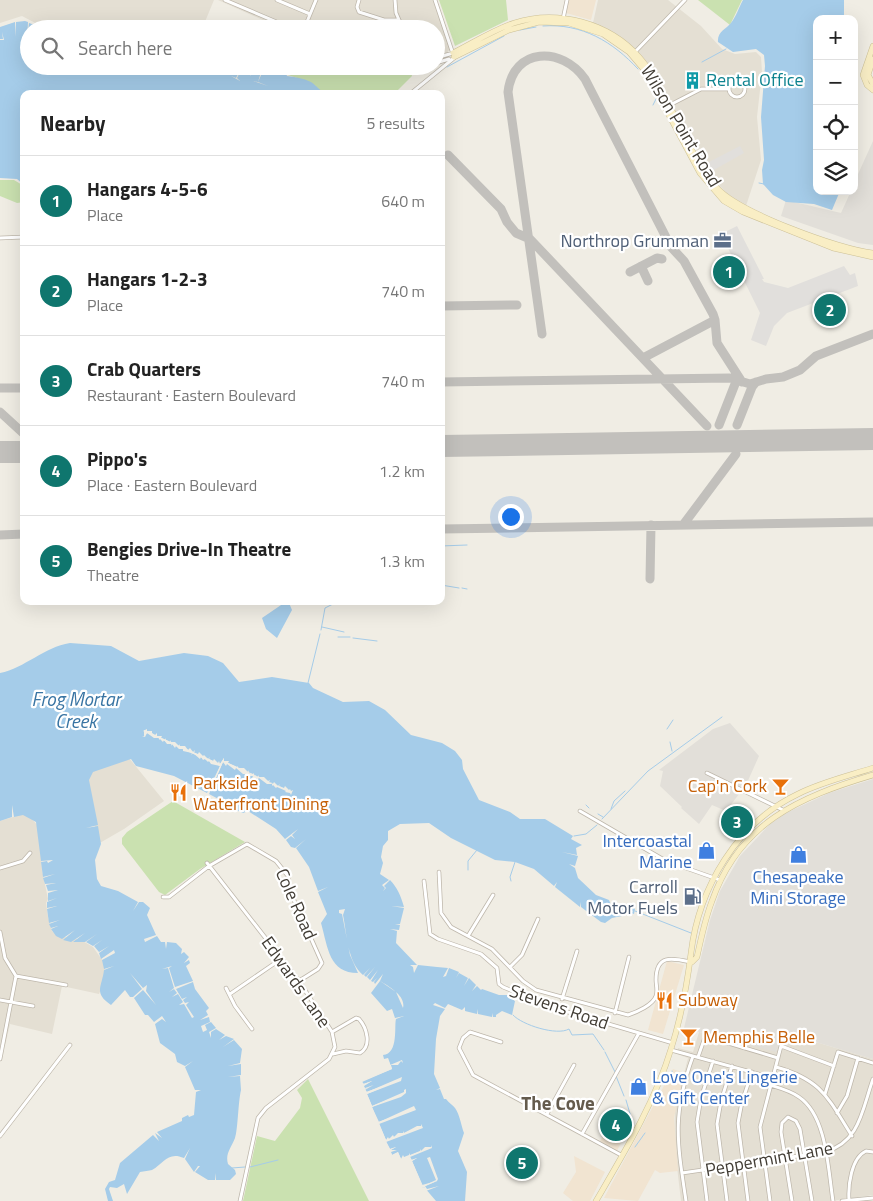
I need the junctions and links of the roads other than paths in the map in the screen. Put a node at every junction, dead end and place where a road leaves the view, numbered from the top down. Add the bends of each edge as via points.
1 (225, 0) edge
2 (277, 0) edge
3 (316, 0) edge
4 (359, 0) edge
5 (394, 0) edge
6 (435, 0) edge
7 (567, 0) edge
8 (685, 0) edge
9 (310, 14) junction
10 (271, 20) edge
11 (308, 20) edge
12 (398, 20) joint
13 (442, 20) edge
14 (563, 20) junction
15 (445, 29) edge
16 (873, 46) edge
17 (633, 54) junction
18 (454, 55) junction
19 (445, 56) edge
20 (445, 59) edge
21 (873, 59) edge
22 (445, 63) edge
23 (431, 75) edge
24 (873, 84) edge
25 (729, 89) junction
26 (415, 90) edge
27 (873, 90) edge
28 (667, 106) junction
29 (20, 237) edge
30 (0, 238) edge
31 (873, 255) edge
32 (873, 768) edge
33 (707, 773) dead end
34 (873, 775) edge
35 (777, 806) junction
36 (783, 810) junction
37 (580, 811) dead end
38 (30, 853) dead end
39 (208, 865) junction
40 (0, 868) edge
41 (440, 872) dead end
42 (714, 878) junction
43 (720, 880) junction
44 (424, 881) dead end
45 (493, 895) dead end
46 (163, 898) dead end
47 (538, 920) dead end
48 (0, 932) edge
49 (468, 936) junction
50 (577, 951) dead end
51 (629, 957) dead end
52 (281, 959) junction
53 (692, 962) junction
54 (510, 967) junction
55 (16, 976) junction
56 (299, 982) junction
57 (66, 985) dead end
58 (226, 988) dead end
59 (230, 994) junction
60 (562, 999) junction
61 (0, 1000) edge
62 (11, 1002) junction
63 (33, 1006) dead end
64 (615, 1013) junction
65 (252, 1029) dead end
66 (332, 1032) junction
67 (638, 1033) junction
68 (501, 1042) dead end
69 (673, 1043) junction
70 (70, 1045) dead end
71 (671, 1050) junction
72 (332, 1054) junction
73 (693, 1056) junction
74 (698, 1057) junction
75 (778, 1058) junction
76 (858, 1058) junction
77 (0, 1059) edge
78 (713, 1061) junction
79 (873, 1063) edge
80 (574, 1065) dead end
81 (732, 1066) junction
82 (834, 1066) junction
83 (776, 1067) junction
84 (752, 1072) junction
85 (773, 1078) junction
86 (873, 1079) edge
87 (770, 1085) junction
88 (826, 1094) junction
89 (837, 1112) junction
90 (547, 1114) junction
91 (582, 1134) junction
92 (0, 1136) edge
93 (852, 1136) junction
94 (825, 1152) junction
95 (873, 1152) edge
96 (804, 1154) junction
97 (621, 1155) junction
98 (785, 1157) junction
99 (764, 1160) junction
100 (742, 1164) junction
101 (722, 1168) junction
102 (702, 1170) junction
103 (682, 1173) junction
104 (872, 1198) edge
105 (849, 1200) edge
106 (240, 1201) edge
107 (596, 1201) edge
108 (686, 1201) edge
109 (707, 1201) edge
110 (727, 1201) edge
111 (748, 1201) edge
112 (770, 1201) edge
113 (792, 1201) edge
114 (812, 1201) edge
115 (833, 1201) edge
116 (842, 1201) edge

1 - 10 street
2 - 9 street
3 - 9 street
4 - 12 street via 359,12 384,20
5 - 12 street
6 - 13 street
7 - 14 street
8 - 17 street
9 - 11 street
14 - 17 main road, Wilson Point Road via 602,30
14 - 18 main road, Wilson Point Road via 530,19 514,23
15 - 18 street
16 - 27 main road via 863,75
17 - 28 main road, Wilson Point Road
18 - 19 street, Wilson Point Road
18 - 20 street, Wilson Point Road
18 - 22 street
21 - 24 main road via 868,75
23 - 26 street
25 - 25 street via 730,94 736,97 744,90 741,83 736,82
25 - 28 street via 701,89
28 - 31 main road, Wilson Point Road via 700,174 724,201 743,212 833,248
29 - 30 street
32 - 35 main road via 812,788
33 - 35 street
34 - 36 main road via 824,790
35 - 36 street
35 - 42 main road via 739,840
36 - 43 main road via 743,846
37 - 42 street via 666,860
38 - 40 street via 23,861
39 - 46 street
39 - 52 street, Edwards Lane
39 - 56 street, Cole Road via 247,844 280,865 288,876 289,889 322,963
41 - 49 street via 439,896 443,917 451,927
42 - 43 street
42 - 53 main road via 702,909
43 - 53 main road via 697,957
44 - 67 street, Stevens Road via 430,934 481,954 497,968 502,987 555,1009
45 - 49 street
47 - 54 street via 520,957
48 - 55 street via 5,958
49 - 54 street via 489,947
50 - 60 street
51 - 64 street
52 - 56 street, Edwards Lane
52 - 59 street
53 - 64 street via 665,960 656,971 657,994 652,1002 630,1014
53 - 69 main road
54 - 60 street via 536,990
55 - 57 street
55 - 62 street
56 - 66 street, Edwards Lane
58 - 59 street
59 - 65 street
60 - 64 street
61 - 62 street
62 - 63 street
62 - 77 street
66 - 72 street, Edwards Lane via 336,1044
66 - 72 street via 356,1018 365,1028 368,1043 360,1053
67 - 69 street, Stevens Road
67 - 91 street
68 - 90 street via 470,1032 459,1048 473,1075
69 - 71 main road
70 - 92 street
71 - 73 street
71 - 97 main road via 659,1082
72 - 106 street via 258,1118
73 - 74 street
73 - 103 street via 678,1110 677,1134
74 - 75 street via 708,1037
74 - 78 street
75 - 82 street via 781,1046
75 - 83 street
76 - 79 street
76 - 82 street via 838,1052
76 - 89 street via 847,1096
78 - 81 street
78 - 102 street via 698,1110
80 - 90 street
81 - 84 street
81 - 101 street via 717,1118
82 - 88 street
83 - 85 street
83 - 88 street via 808,1079
84 - 85 street
84 - 100 street via 738,1119
85 - 87 street
86 - 93 street, Peppermint Lane
87 - 94 street via 799,1097 809,1106 819,1123
87 - 99 street via 760,1127
88 - 89 street
89 - 93 street
90 - 91 street
91 - 97 street
93 - 94 street, Peppermint Lane via 841,1147
94 - 96 street, Peppermint Lane
94 - 115 street
95 - 105 street via 866,1150 860,1156 849,1183
96 - 98 street, Peppermint Lane
96 - 98 street via 800,1129 796,1121 788,1117 781,1128
96 - 114 street
97 - 107 main road
98 - 99 street, Peppermint Lane
98 - 113 street
99 - 100 street, Peppermint Lane
99 - 112 street
100 - 101 street, Peppermint Lane
100 - 111 street
101 - 102 street, Peppermint Lane
101 - 110 street
102 - 103 street, Peppermint Lane
102 - 109 street
103 - 108 street
104 - 105 street
105 - 116 street

